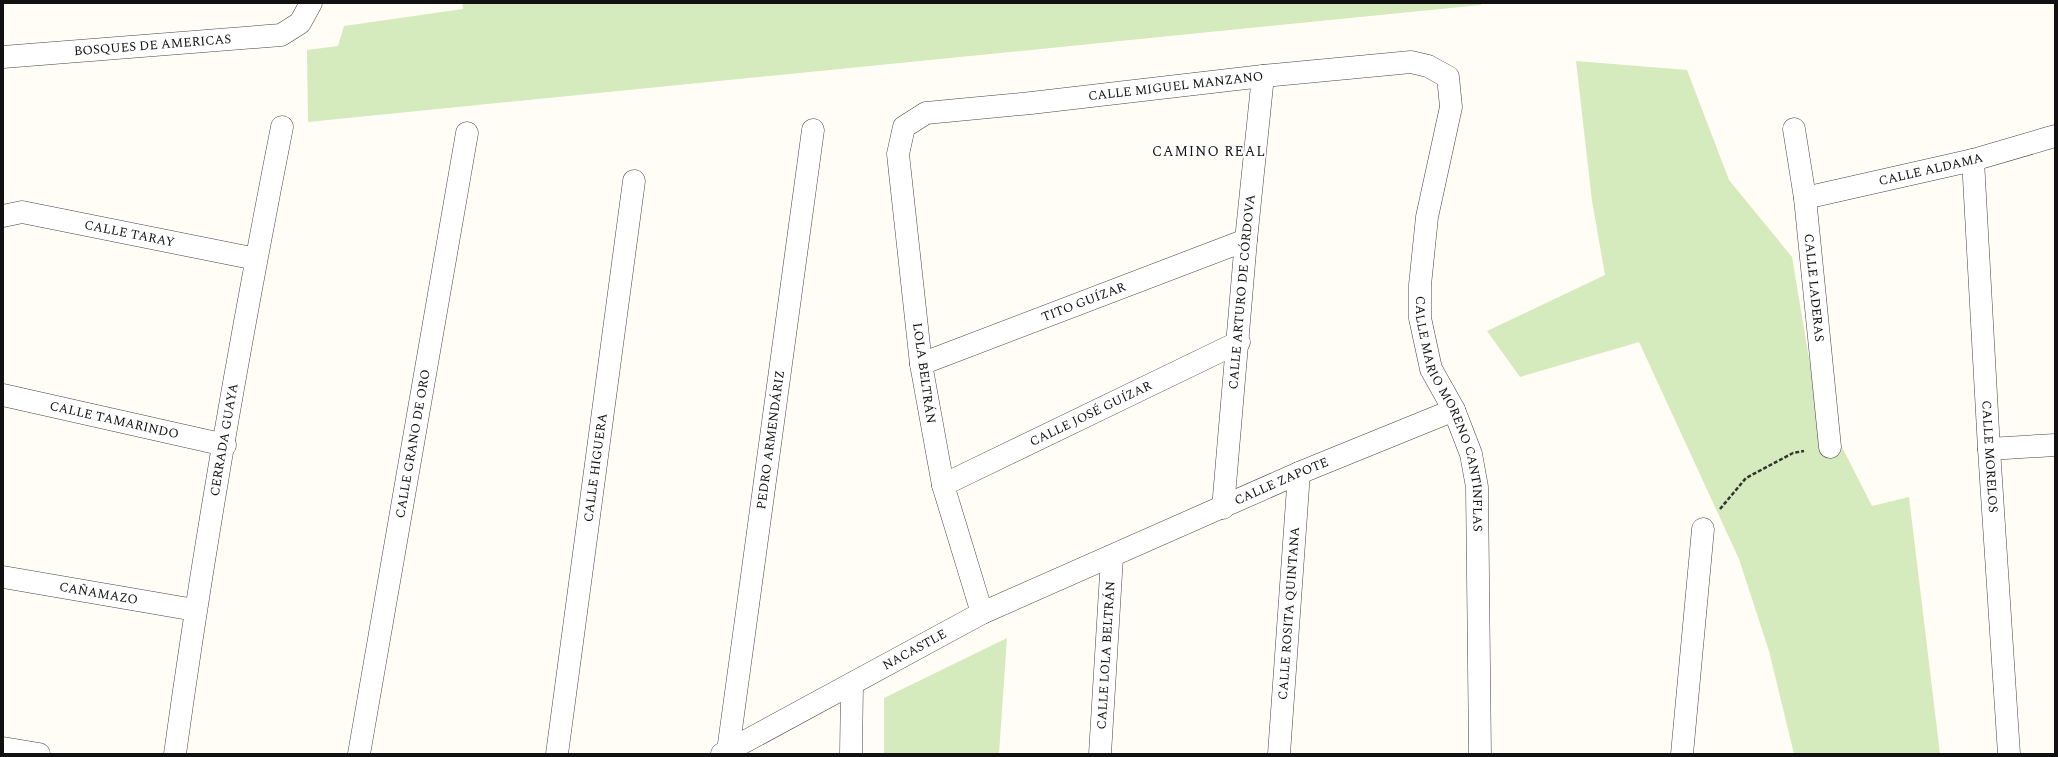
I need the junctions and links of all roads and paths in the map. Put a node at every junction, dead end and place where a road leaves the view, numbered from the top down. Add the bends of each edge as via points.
1 (312, 3) edge
2 (3, 57) edge
3 (1263, 76) junction
4 (1448, 77) joint
5 (282, 127) dead end
6 (904, 127) joint
7 (1794, 129) dead end
8 (813, 130) dead end
9 (467, 133) dead end
10 (2055, 136) edge
11 (1973, 160) junction
12 (634, 181) dead end
13 (1805, 198) junction
14 (3, 216) edge
15 (1246, 240) junction
16 (256, 259) junction
17 (1239, 342) junction
18 (921, 364) junction
19 (3, 395) edge
20 (1454, 410) junction
21 (225, 445) junction
22 (2055, 445) edge
23 (1830, 447) joint
24 (1988, 449) junction
25 (1299, 473) junction
26 (943, 485) junction
27 (1223, 508) junction
28 (1703, 529) joint
29 (1112, 557) junction
30 (3, 577) edge
31 (195, 610) junction
32 (982, 613) junction
33 (852, 685) junction
34 (3, 748) edge
35 (725, 752) edge
36 (39, 754) edge
37 (175, 754) edge
38 (359, 754) edge
39 (557, 754) edge
40 (851, 754) edge
41 (1100, 754) edge
42 (1279, 754) edge
43 (1480, 754) edge
44 (1682, 754) edge
45 (2009, 754) edge

1 - 2 street, BOSQUES DE AMERICAS via 300,23 281,35
3 - 4 street, CALLE MIGUEL MANZANO via 1410,62 1428,66
3 - 6 street, CALLE MIGUEL MANZANO via 1031,104 926,113
3 - 15 street, CALLE ARTURO DE CÓRDOVA
4 - 20 street, CALLE MARIO MORENO CANTINFLAS via 1452,107 1427,217 1420,285 1420,318 1431,369
5 - 16 street, CERRADA GUAYA
6 - 18 street, LOLA BELTRÁN via 898,154
7 - 13 street, CALLE LADERAS
8 - 35 street, PEDRO ARMENDÁRIZ
9 - 38 street, CALLE GRANO DE ORO
10 - 11 street, CALLE ALDAMA
11 - 13 street, CALLE ALDAMA
11 - 24 street, CALLE MORELOS
12 - 39 street, CALLE HIGUERA
13 - 23 street, CALLE LADERAS
14 - 16 street, CALLE TARAY via 22,212
15 - 17 street, CALLE ARTURO DE CÓRDOVA
15 - 18 street, TITO GUÍZAR
16 - 21 street, CERRADA GUAYA
17 - 26 street, CALLE JOSÉ GUÍZAR
17 - 27 street, CALLE ARTURO DE CÓRDOVA
18 - 26 street, LOLA BELTRÁN
19 - 21 street, CALLE TAMARINDO
20 - 25 street, CALLE ZAPOTE
20 - 43 street, CALLE MARIO MORENO CANTINFLAS via 1471,454 1477,487
21 - 31 street, CERRADA GUAYA
22 - 24 street
23 - 28 path via 1793,453 1746,478
24 - 45 street, CALLE MORELOS
25 - 27 street, CALLE ZAPOTE
25 - 42 street, CALLE ROSITA QUINTANA
26 - 32 street, LOLA BELTRÁN
27 - 29 street, CALLE ZAPOTE
28 - 44 street
29 - 32 street, NACASTLE
29 - 41 street, CALLE LOLA BELTRÁN
30 - 31 street, CAÑAMAZO
31 - 37 street, CERRADA GUAYA
32 - 33 street, NACASTLE
33 - 35 street, NACASTLE
33 - 40 street
34 - 36 street

